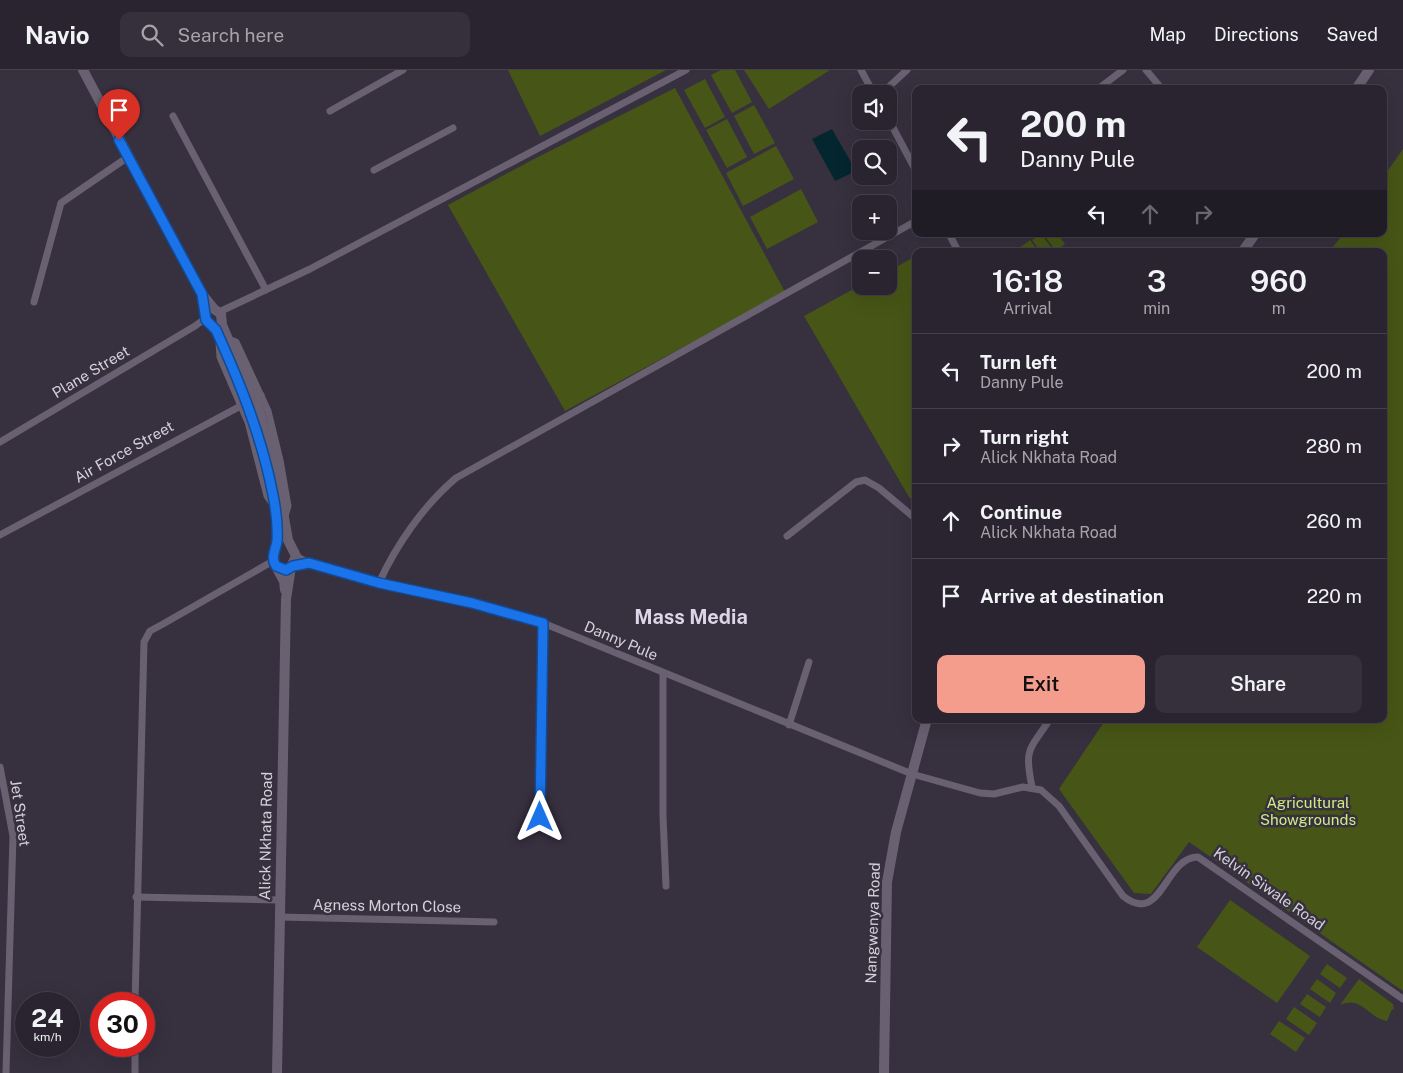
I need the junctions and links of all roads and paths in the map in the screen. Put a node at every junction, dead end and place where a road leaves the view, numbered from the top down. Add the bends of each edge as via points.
1 (83, 70) edge
2 (403, 70) edge
3 (686, 70) edge
4 (861, 70) edge
5 (907, 70) edge
6 (1123, 70) edge
7 (1146, 70) edge
8 (1369, 70) edge
9 (869, 85) edge
10 (891, 85) edge
11 (1103, 85) edge
12 (1159, 85) edge
13 (1359, 85) edge
14 (330, 111) dead end
15 (173, 116) dead end
16 (453, 128) dead end
17 (894, 130) edge
18 (128, 157) junction
19 (912, 163) edge
20 (374, 170) dead end
21 (912, 223) edge
22 (1253, 237) edge
23 (1245, 248) edge
24 (266, 290) junction
25 (34, 302) dead end
26 (215, 317) junction
27 (224, 338) junction
28 (261, 395) junction
29 (240, 404) junction
30 (261, 432) junction
31 (0, 442) edge
32 (276, 508) junction
33 (912, 516) edge
34 (283, 520) junction
35 (0, 536) edge
36 (788, 536) dead end
37 (276, 549) junction
38 (293, 560) junction
39 (275, 564) junction
40 (379, 583) junction
41 (286, 599) junction
42 (543, 623) junction
43 (809, 662) dead end
44 (663, 673) junction
45 (926, 723) edge
46 (1047, 723) edge
47 (789, 725) junction
48 (0, 767) edge
49 (912, 774) junction
50 (1032, 787) junction
51 (540, 817) dead end
52 (666, 886) dead end
53 (136, 898) junction
54 (279, 900) junction
55 (280, 917) junction
56 (494, 922) dead end
57 (135, 992) edge
58 (1403, 999) edge
59 (135, 1057) edge
60 (6, 1073) edge
61 (135, 1073) edge
62 (277, 1073) edge
63 (884, 1073) edge

1 - 18 main road, Alick Nkhata Road
2 - 14 street
3 - 24 street
4 - 9 street
5 - 10 street
6 - 11 street
7 - 12 street
8 - 13 main road
15 - 24 street
16 - 20 street
17 - 19 street
18 - 25 street via 61,203
18 - 26 main road, Alick Nkhata Road
21 - 40 street via 456,478 438,493 417,521
22 - 23 main road
24 - 26 street
26 - 27 main road, Alick Nkhata Road
26 - 31 street, Plane Street
27 - 28 street, Alick Nkhata Road via 236,342
27 - 29 street via 220,357
27 - 30 main road, Alick Nkhata Road
28 - 29 street, Air Force Street
28 - 34 street, Alick Nkhata Road via 280,460 288,506
29 - 32 street via 248,422 267,496
29 - 35 street, Air Force Street
30 - 32 main road, Alick Nkhata Road
30 - 34 main road, Alick Nkhata Road via 276,473
32 - 37 main road, Alick Nkhata Road
33 - 36 street via 865,480 856,482
34 - 38 main road, Alick Nkhata Road
37 - 38 main road via 286,546
37 - 39 main road, Alick Nkhata Road
38 - 39 main road via 286,570
38 - 40 street, Danny Pule
38 - 41 main road, Alick Nkhata Road
39 - 41 main road, Alick Nkhata Road via 284,581
39 - 53 street via 150,631 144,642
40 - 42 street, Danny Pule via 472,603
41 - 54 main road, Alick Nkhata Road
42 - 44 street, Danny Pule
42 - 51 street
43 - 47 street
44 - 47 street, Danny Pule
44 - 52 street
45 - 49 main road, Nangwenya Road
46 - 50 street via 1028,752
47 - 49 street, Danny Pule
48 - 60 street, Jet Street via 13,836
49 - 50 street via 980,794
49 - 63 main road, Nangwenya Road via 896,832 887,882
50 - 58 street, Kelvin Siwale Road via 1054,800 1123,896 1130,901 1136,904 1150,902 1180,863 1188,857 1198,857
53 - 54 street
53 - 57 street
54 - 55 main road, Alick Nkhata Road
55 - 56 street, Agness Morton Close
55 - 62 main road, Alick Nkhata Road
59 - 61 street

